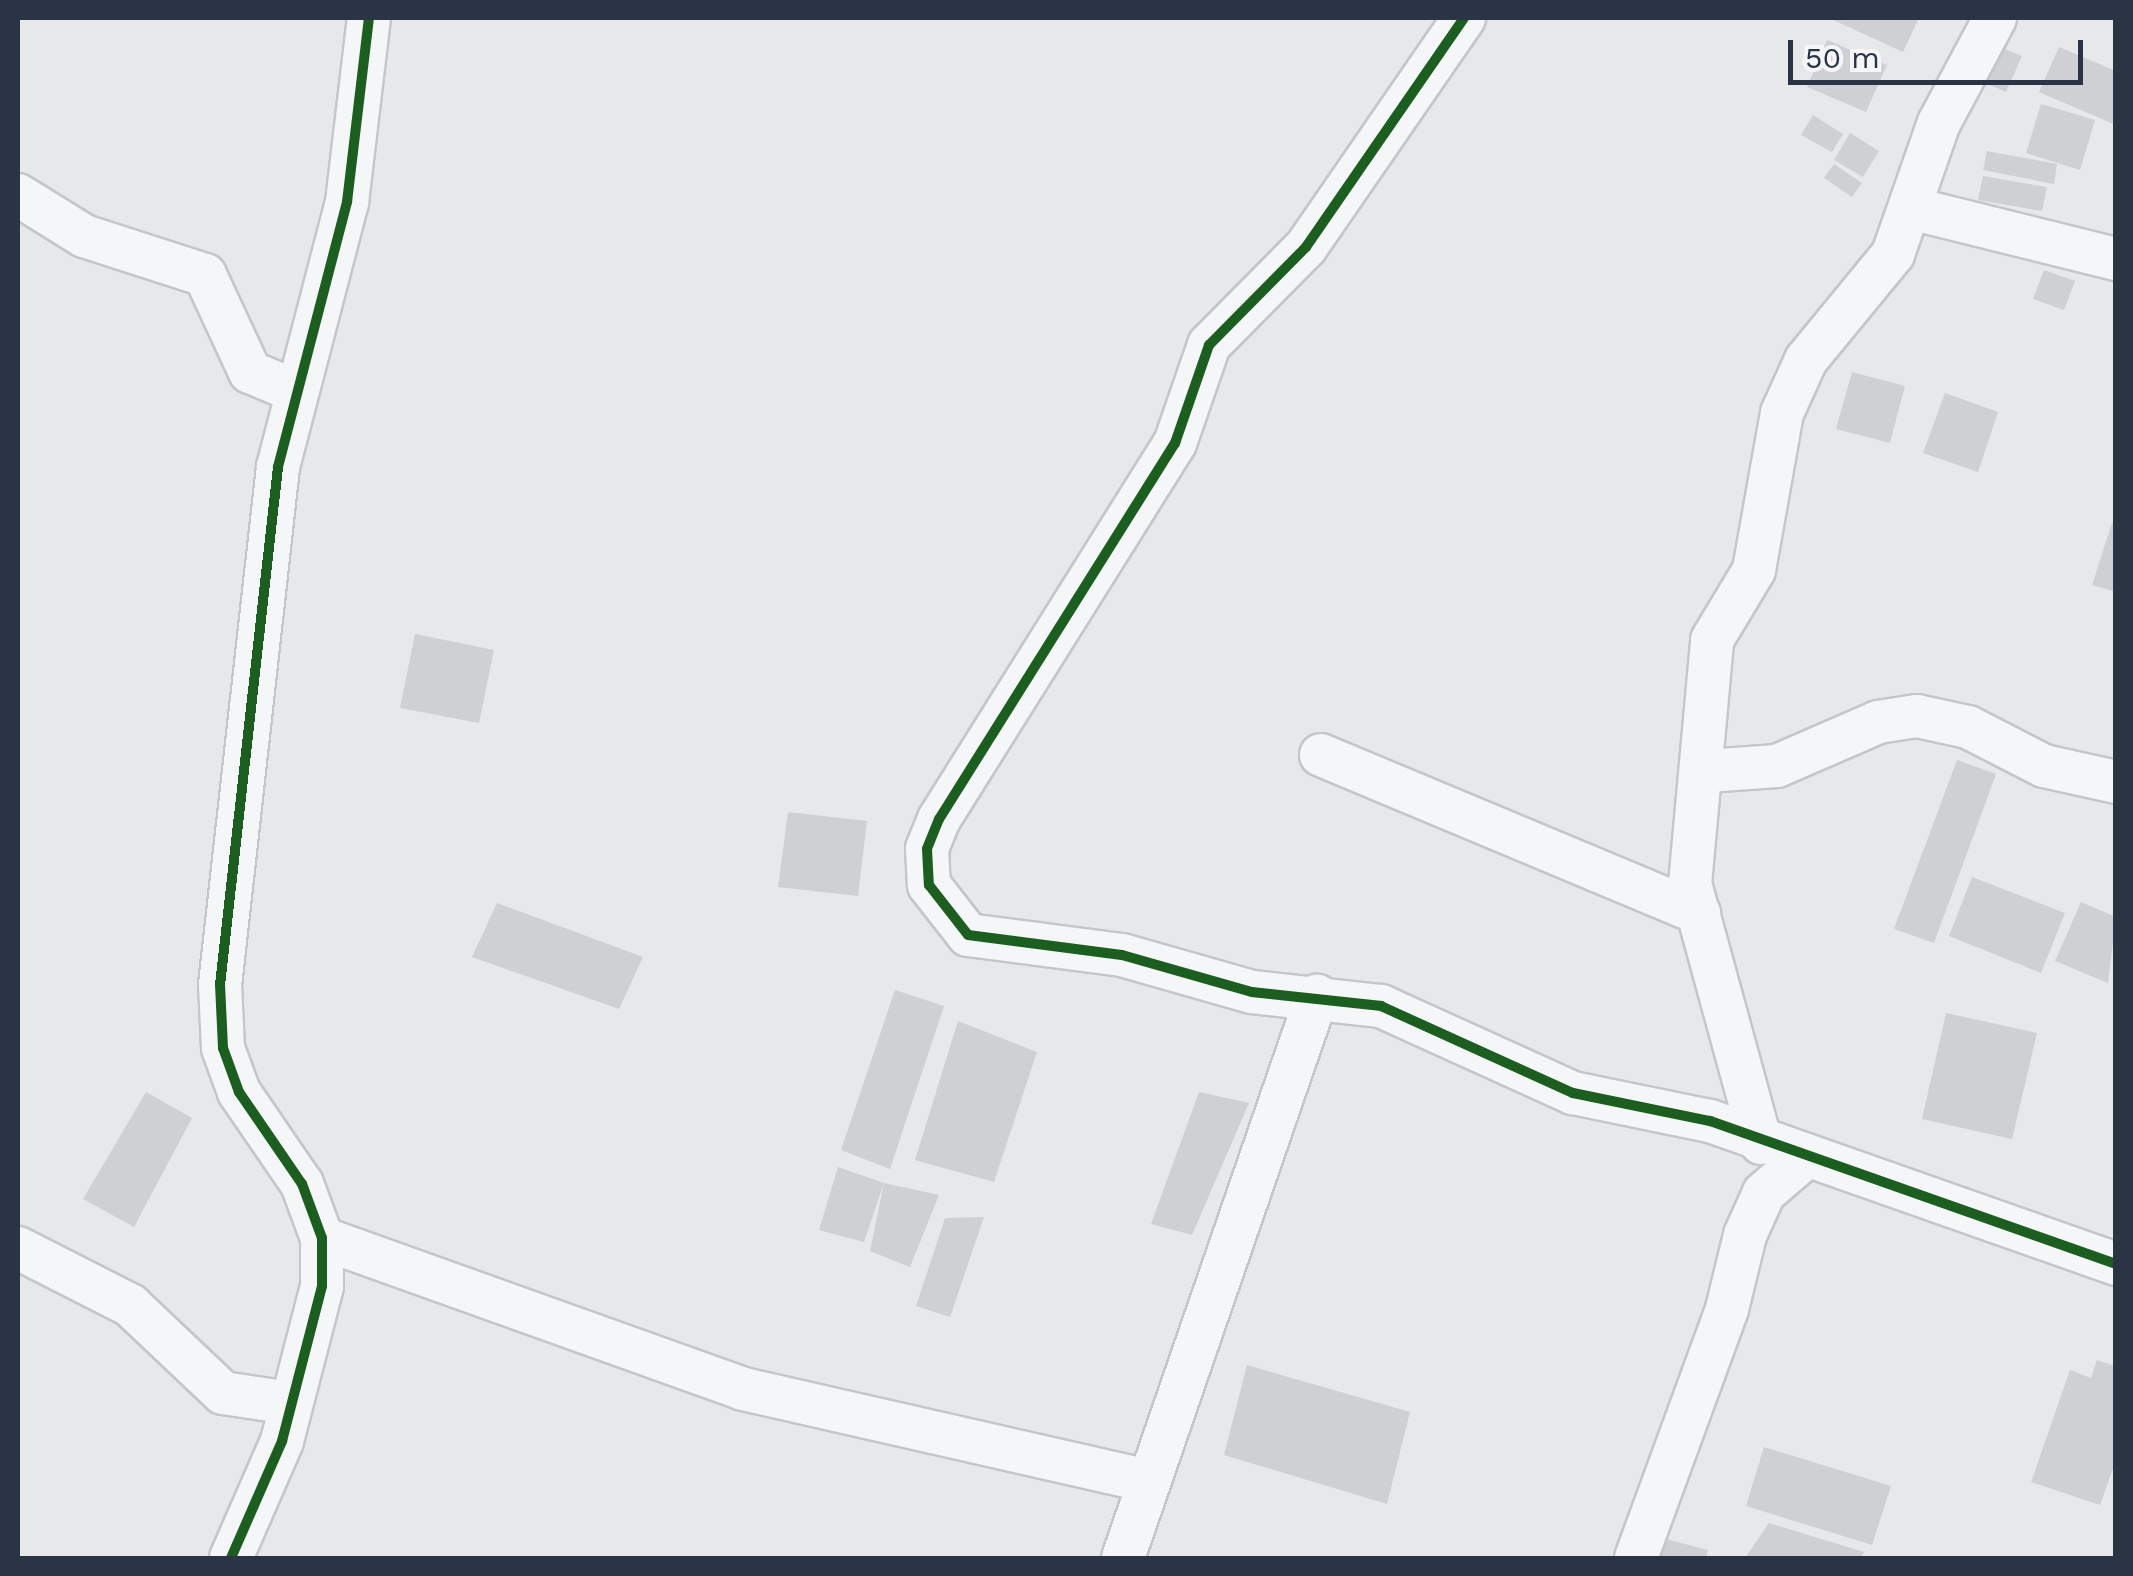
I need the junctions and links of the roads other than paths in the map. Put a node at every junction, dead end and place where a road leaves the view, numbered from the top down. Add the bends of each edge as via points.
1 (368, 18) edge
2 (1464, 18) edge
3 (1995, 18) edge
4 (18, 195) edge
5 (1914, 209) junction
6 (2116, 259) edge
7 (293, 390) junction
8 (1320, 755) dead end
9 (1707, 771) junction
10 (2116, 782) edge
11 (1699, 913) junction
12 (1317, 996) junction
13 (1761, 1143) junction
14 (1807, 1156) junction
15 (322, 1238) junction
16 (18, 1248) edge
17 (2116, 1264) edge
18 (290, 1403) junction
19 (1149, 1481) junction
20 (231, 1558) edge
21 (1122, 1558) edge
22 (1636, 1558) edge

1 - 7 street via 347,202
2 - 12 street via 1306,247 1208,345 1175,443 927,849 929,885 968,935 1122,956 1252,992
3 - 5 street via 1939,123
4 - 7 street via 84,236 205,275 250,372
5 - 6 street
5 - 9 street via 1894,254 1806,360 1782,412 1754,570 1712,640
7 - 15 street via 220,984 223,1048 240,1092 302,1184
8 - 11 street
9 - 10 street via 1778,766 1878,722 1917,716 1968,727 2044,766
9 - 11 street via 1692,834
11 - 13 street
12 - 13 street via 1381,1006 1573,1093 1710,1121
12 - 19 street
13 - 14 street
14 - 17 street
14 - 22 street via 1764,1193 1745,1235
15 - 18 street via 322,1286
15 - 19 street via 744,1389
16 - 18 street via 130,1305 223,1393
18 - 20 street
19 - 21 street

